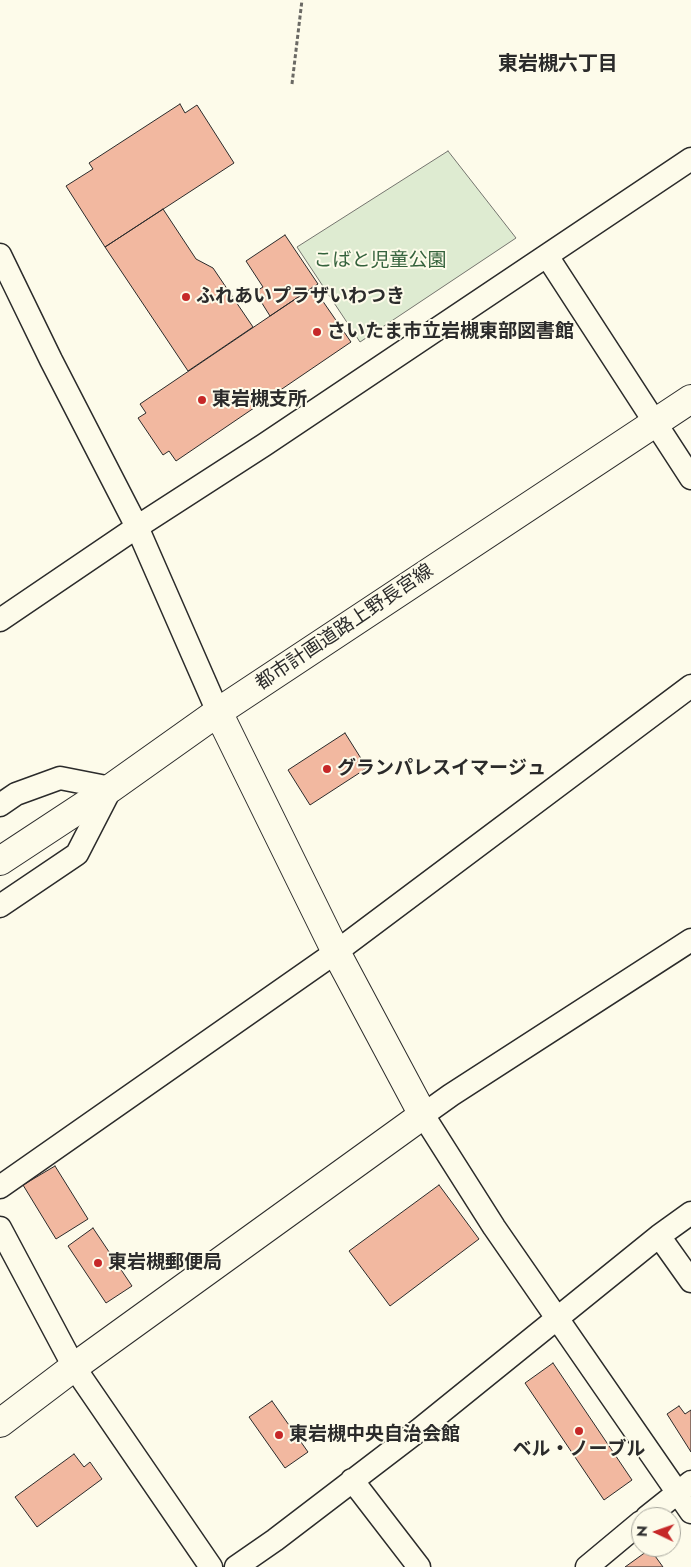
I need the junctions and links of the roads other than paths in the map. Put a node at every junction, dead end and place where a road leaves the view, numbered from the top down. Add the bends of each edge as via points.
1 (691, 159) edge
2 (0, 255) edge
3 (547, 256) junction
4 (691, 399) edge
5 (656, 422) junction
6 (691, 478) edge
7 (136, 528) junction
8 (0, 620) edge
9 (691, 686) edge
10 (218, 712) junction
11 (111, 788) junction
12 (0, 805) edge
13 (0, 861) edge
14 (0, 906) edge
15 (691, 940) edge
16 (336, 952) junction
17 (423, 1115) junction
18 (0, 1187) edge
19 (691, 1213) edge
20 (0, 1228) edge
21 (659, 1236) junction
22 (691, 1282) edge
23 (558, 1318) junction
24 (74, 1367) junction
25 (0, 1423) edge
26 (352, 1480) junction
27 (684, 1487) edge
28 (659, 1507) edge
29 (691, 1512) edge
30 (631, 1530) edge
31 (211, 1567) edge
32 (236, 1567) edge
33 (419, 1567) edge
34 (586, 1567) edge

1 - 3 street
2 - 7 street
3 - 5 street
3 - 7 street
4 - 5 street, 都市計画道路上野長宮線
5 - 6 street
5 - 10 street, 都市計画道路上野長宮線
7 - 8 street
7 - 10 street
9 - 16 street
10 - 11 street, 都市計画道路上野長宮線
10 - 16 street
11 - 12 street via 60,778 16,794
11 - 13 street, 都市計画道路上野長宮線
11 - 14 street via 78,854
15 - 17 street
16 - 17 street
16 - 18 street
17 - 23 street via 494,1227
17 - 24 street
19 - 21 street
20 - 24 street
21 - 22 street
21 - 23 street
23 - 26 street via 420,1430
23 - 27 street
24 - 25 street
24 - 31 street
26 - 32 street
26 - 33 street
27 - 28 street
27 - 29 street
30 - 34 street

